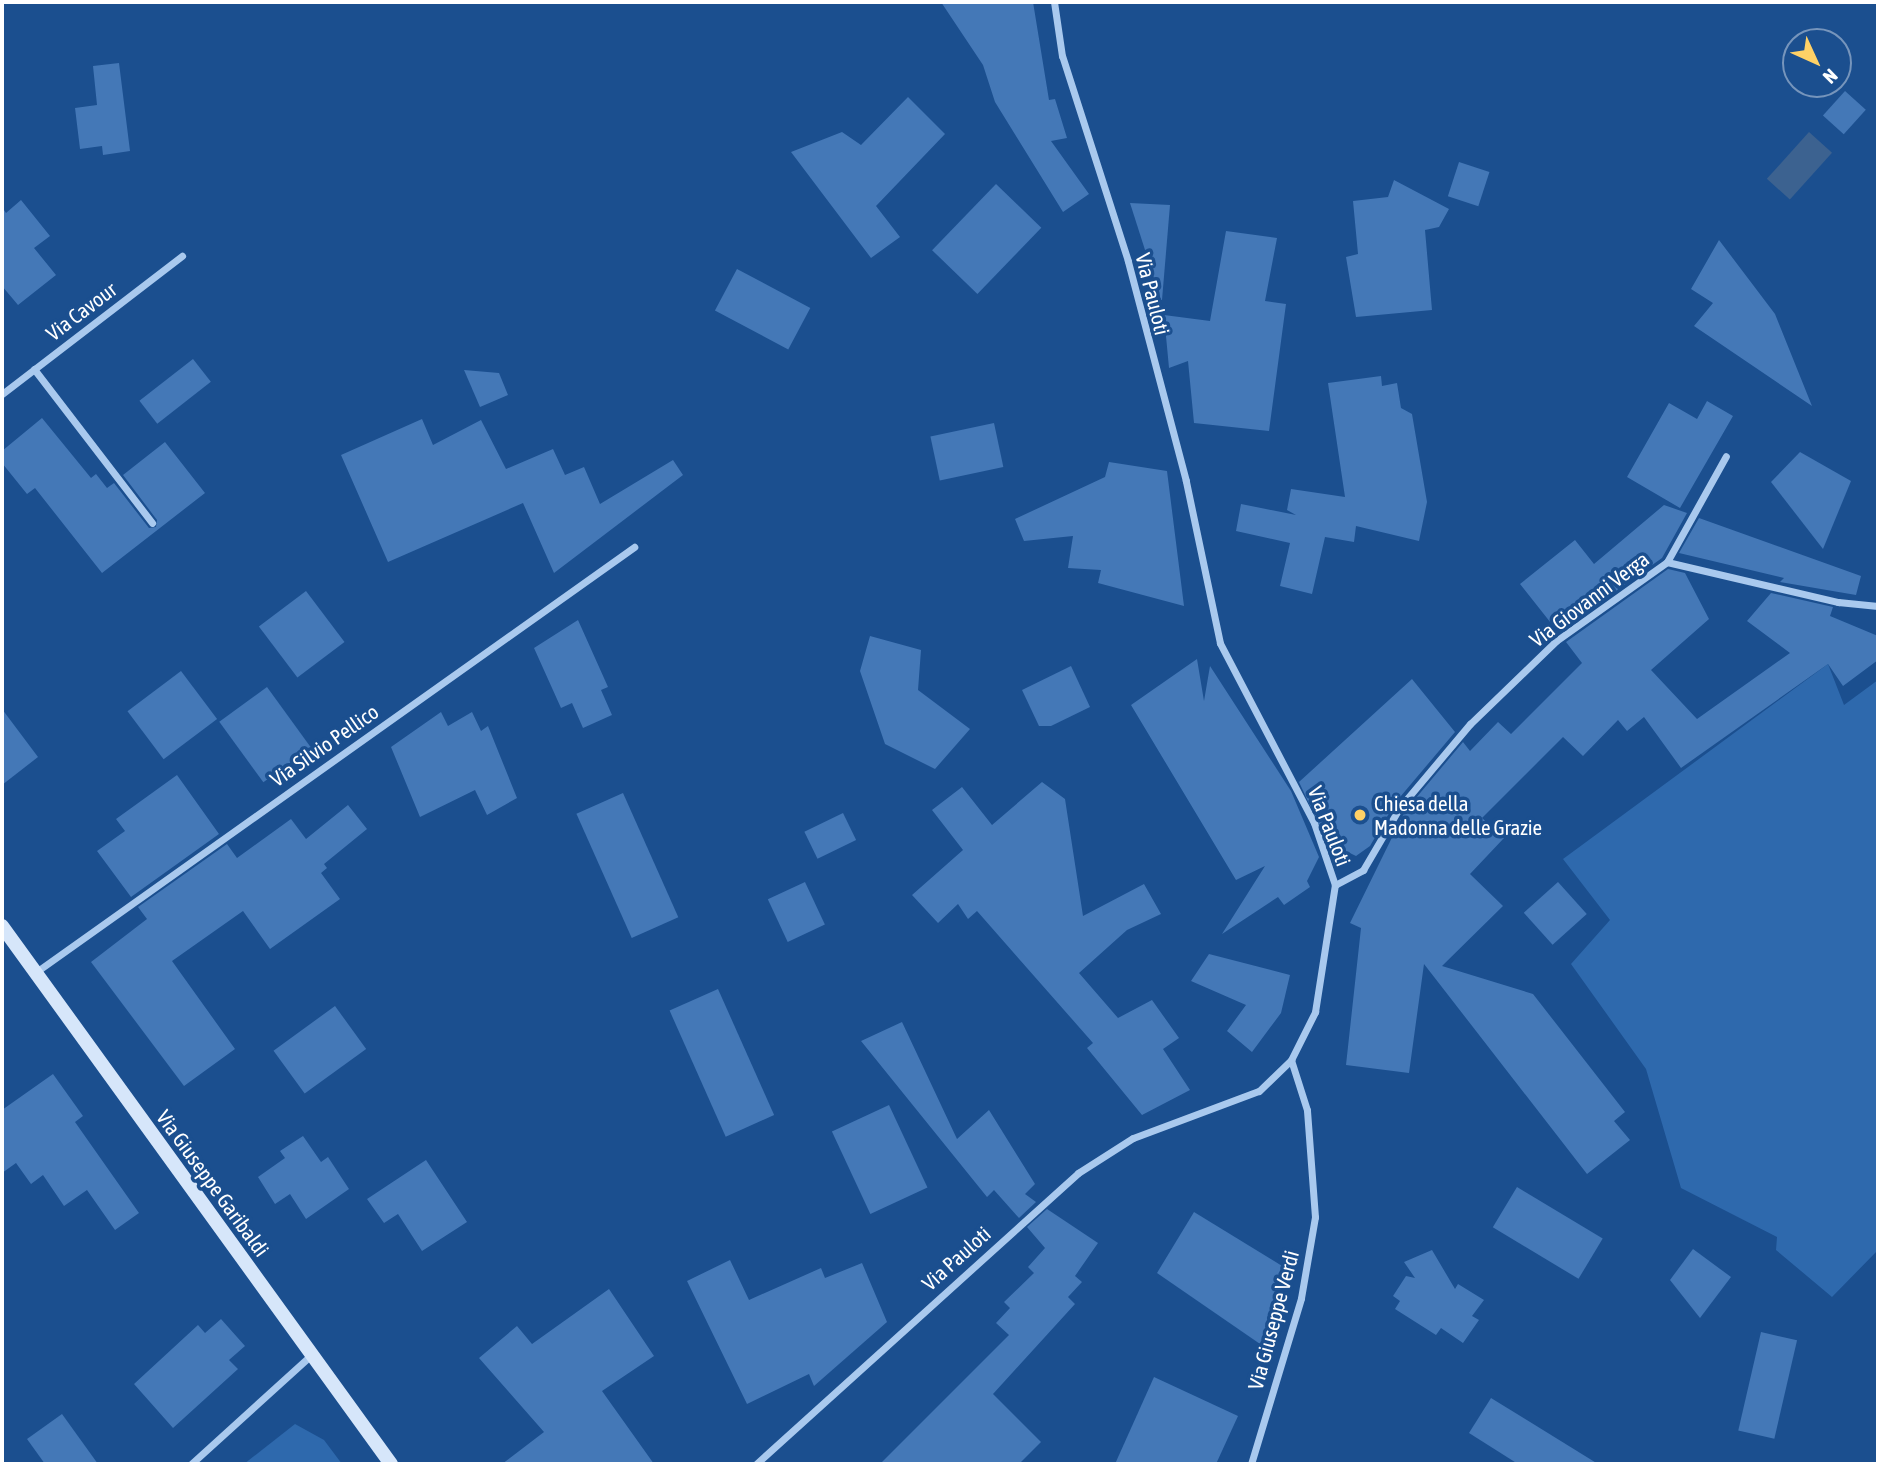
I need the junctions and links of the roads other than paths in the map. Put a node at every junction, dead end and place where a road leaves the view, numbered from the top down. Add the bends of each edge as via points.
1 (1054, 2) edge
2 (182, 256) dead end
3 (34, 369) junction
4 (2, 394) edge
5 (1726, 456) dead end
6 (152, 523) dead end
7 (634, 547) dead end
8 (1668, 562) junction
9 (1878, 606) edge
10 (1335, 885) junction
11 (2, 926) edge
12 (35, 972) junction
13 (1291, 1060) junction
14 (311, 1355) junction
15 (191, 1464) edge
16 (391, 1464) edge
17 (756, 1464) edge
18 (1251, 1464) edge

1 - 10 street, Via Pauloti via 1062,56 1128,261 1186,481 1220,643 1308,811
2 - 3 street, Via Cavour
3 - 4 street, Via Cavour
3 - 6 street
5 - 8 street
7 - 12 street, Via Silvio Pellico
8 - 9 street, Via Giovanni Verga via 1838,602
8 - 10 street, Via Giovanni Verga via 1556,641 1470,724 1400,807 1363,870
10 - 13 street, Via Pauloti via 1315,1012
11 - 12 main road, Via Giuseppe Garibaldi
12 - 14 main road, Via Giuseppe Garibaldi
13 - 17 street, Via Pauloti via 1259,1091 1133,1138 1078,1173
13 - 18 street, Via Giuseppe Verdi via 1307,1110 1315,1217 1301,1298
14 - 15 street
14 - 16 main road, Via Giuseppe Garibaldi

